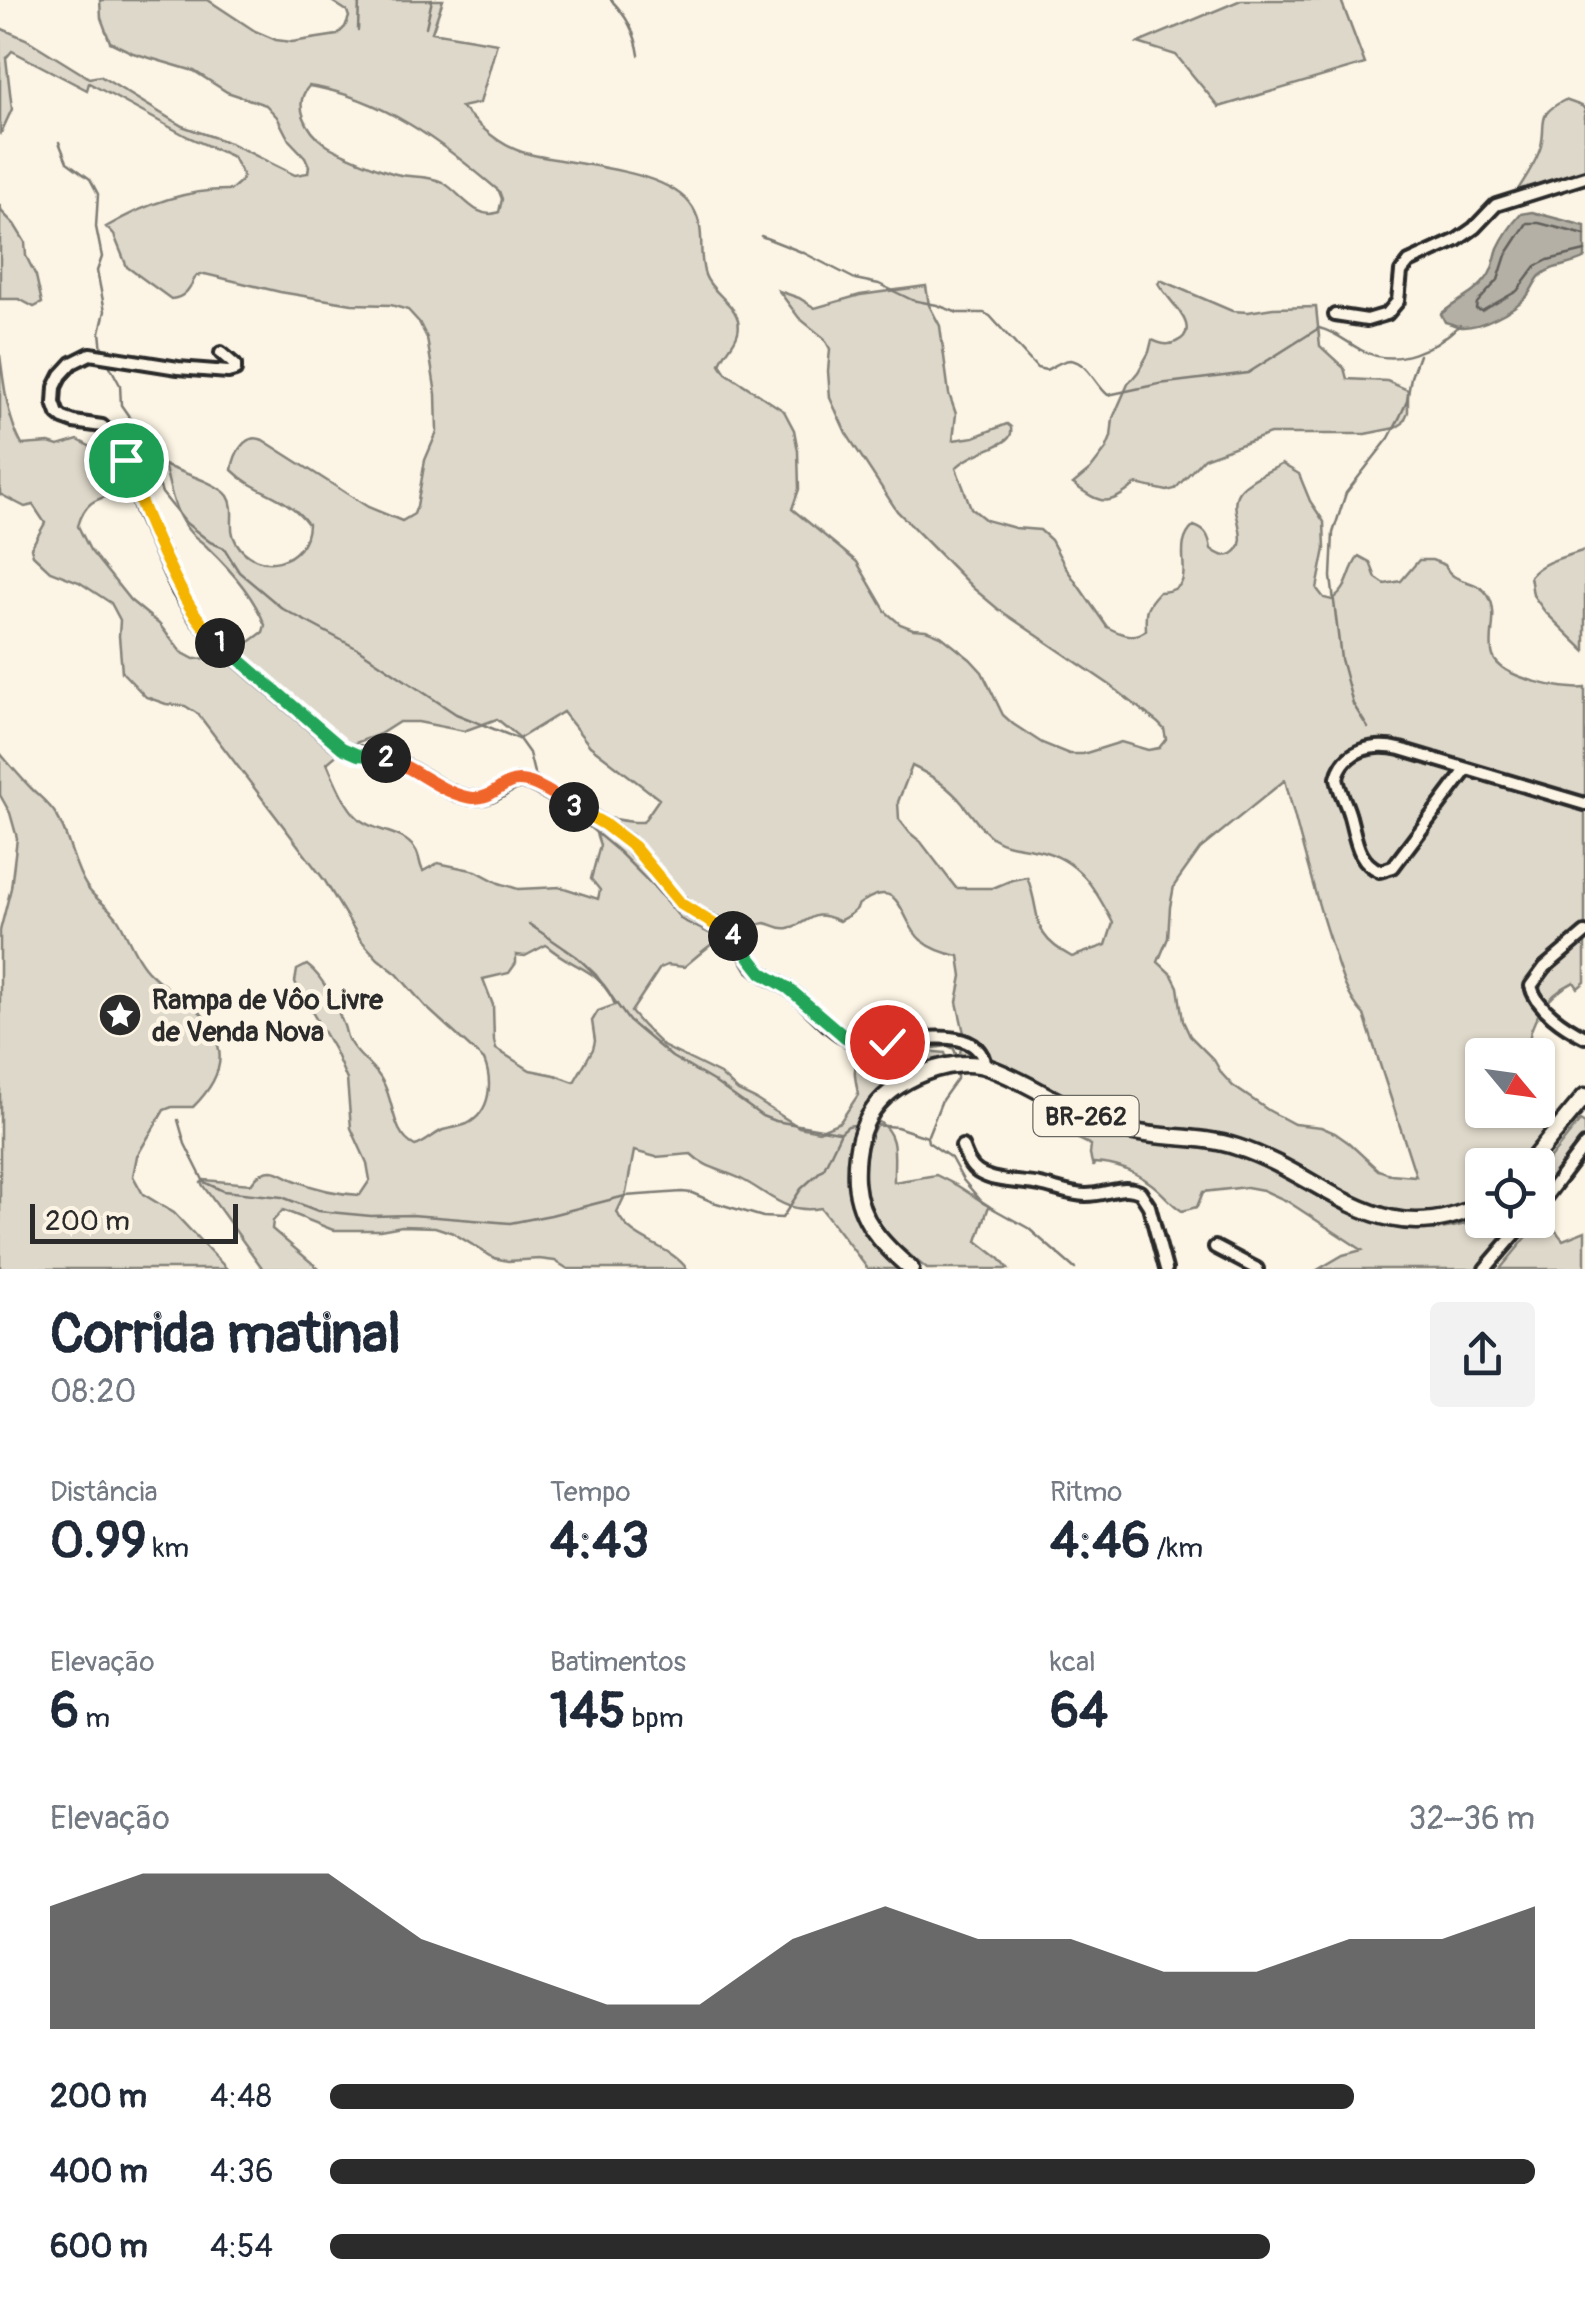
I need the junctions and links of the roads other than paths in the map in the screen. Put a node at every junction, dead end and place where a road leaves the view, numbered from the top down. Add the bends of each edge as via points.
1 (1585, 177) edge
2 (1335, 315) dead end
3 (222, 353) dead end
4 (1466, 770) junction
5 (1585, 804) edge
6 (1585, 933) edge
7 (1585, 1037) edge
8 (985, 1066) junction
9 (1585, 1096) edge
10 (1585, 1145) edge
11 (962, 1146) dead end
12 (1542, 1148) edge
13 (1555, 1185) edge
14 (1465, 1212) edge
15 (1513, 1238) edge
16 (1215, 1247) dead end
17 (1490, 1266) edge
18 (910, 1269) edge
19 (1166, 1269) edge
20 (1257, 1269) edge

1 - 2 street via 1501,203 1457,240 1409,262 1400,272 1398,301 1387,314 1360,320
3 - 8 street via 235,370 90,354 66,370 54,396 63,418 96,423 116,438 142,512 210,634 350,752 390,759 470,798 524,781 604,824 634,847 681,904 729,933 762,973 845,1037 960,1039 979,1048
4 - 4 street via 1386,746 1362,749 1343,764 1337,785 1370,866 1393,866
4 - 5 street
6 - 7 street via 1531,986 1534,998
8 - 14 highway, BR-262 via 1118,1128 1250,1151 1388,1218 1434,1222
8 - 18 highway via 942,1067 911,1077 875,1105 862,1131 859,1202 875,1236
9 - 12 highway
10 - 13 street
11 - 19 street via 970,1165 990,1178 1079,1195 1140,1192
15 - 17 street
16 - 20 street

